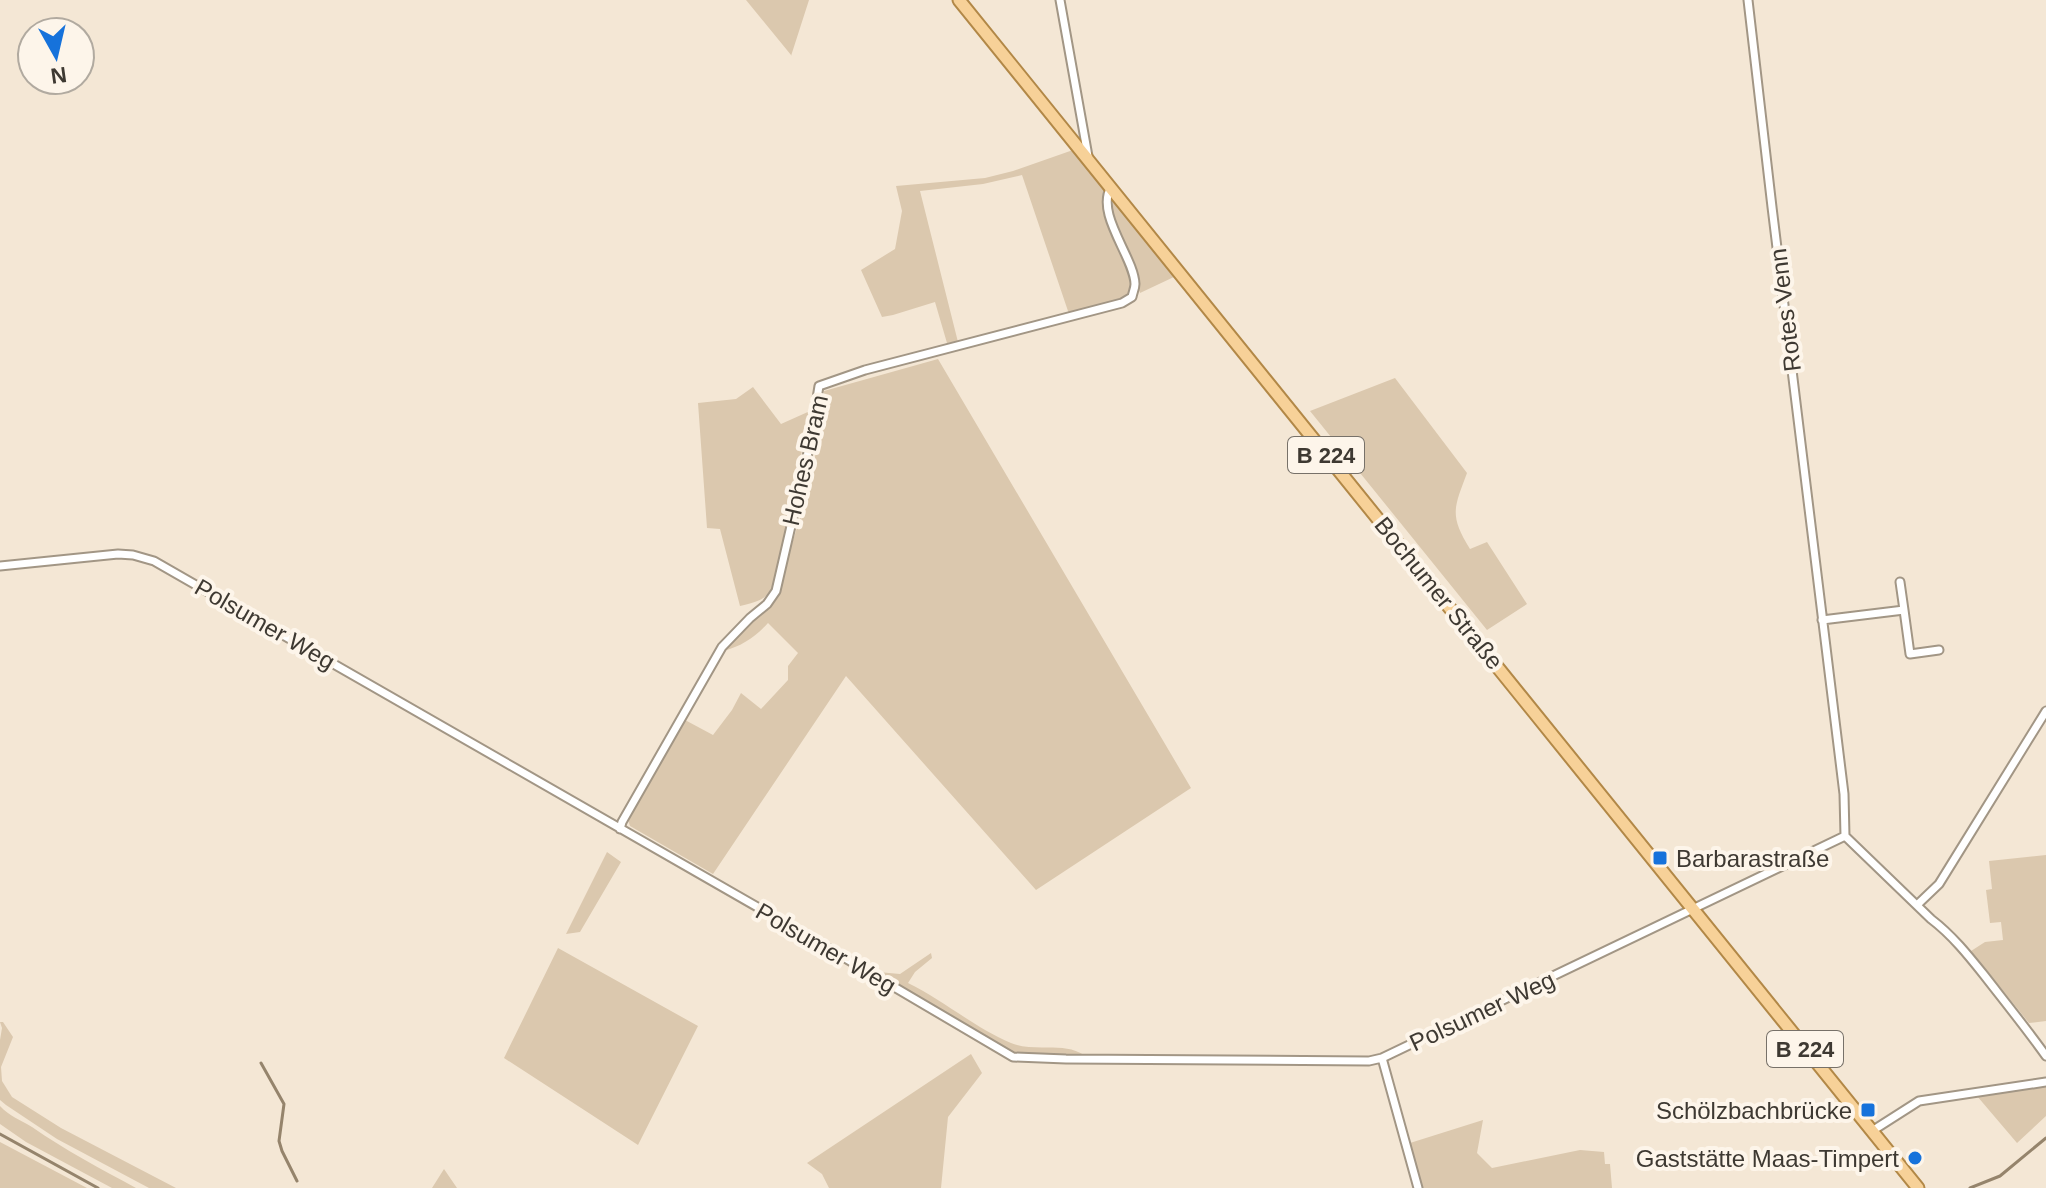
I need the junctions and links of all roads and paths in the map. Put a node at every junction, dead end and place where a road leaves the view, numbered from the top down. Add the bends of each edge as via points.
1 (959, 0) edge
2 (1060, 0) edge
3 (1748, 0) edge
4 (1088, 158) junction
5 (1111, 187) junction
6 (0, 566) edge
7 (1900, 582) dead end
8 (1904, 610) junction
9 (1822, 620) junction
10 (1939, 650) dead end
11 (2046, 711) edge
12 (620, 829) junction
13 (1845, 836) junction
14 (1917, 905) junction
15 (1694, 909) junction
16 (2046, 1056) edge
17 (1382, 1058) junction
18 (2046, 1082) edge
19 (1872, 1131) junction
20 (1418, 1188) edge
21 (1918, 1188) edge

1 - 4 main road, Bochumer Straße / B 224
2 - 4 street
3 - 9 street, Rotes Venn
4 - 5 main road, Bochumer Straße / B 224
5 - 12 street, Hohes Bram via 1107,205 1135,284 1132,297 819,386 776,591 722,647
5 - 15 main road, Bochumer Straße / B 224
6 - 12 street, Polsumer Weg via 118,554 154,561
7 - 8 street
8 - 9 street
8 - 10 street via 1910,654
9 - 13 street, Rotes Venn
11 - 14 street via 1939,884
12 - 17 street, Polsumer Weg via 1013,1057
13 - 14 street
13 - 15 street
14 - 16 street via 1968,955
15 - 17 street, Polsumer Weg
15 - 19 main road, Bochumer Straße / B 224
17 - 20 street
18 - 19 street via 1919,1101
19 - 21 main road, Bochumer Straße / B 224

